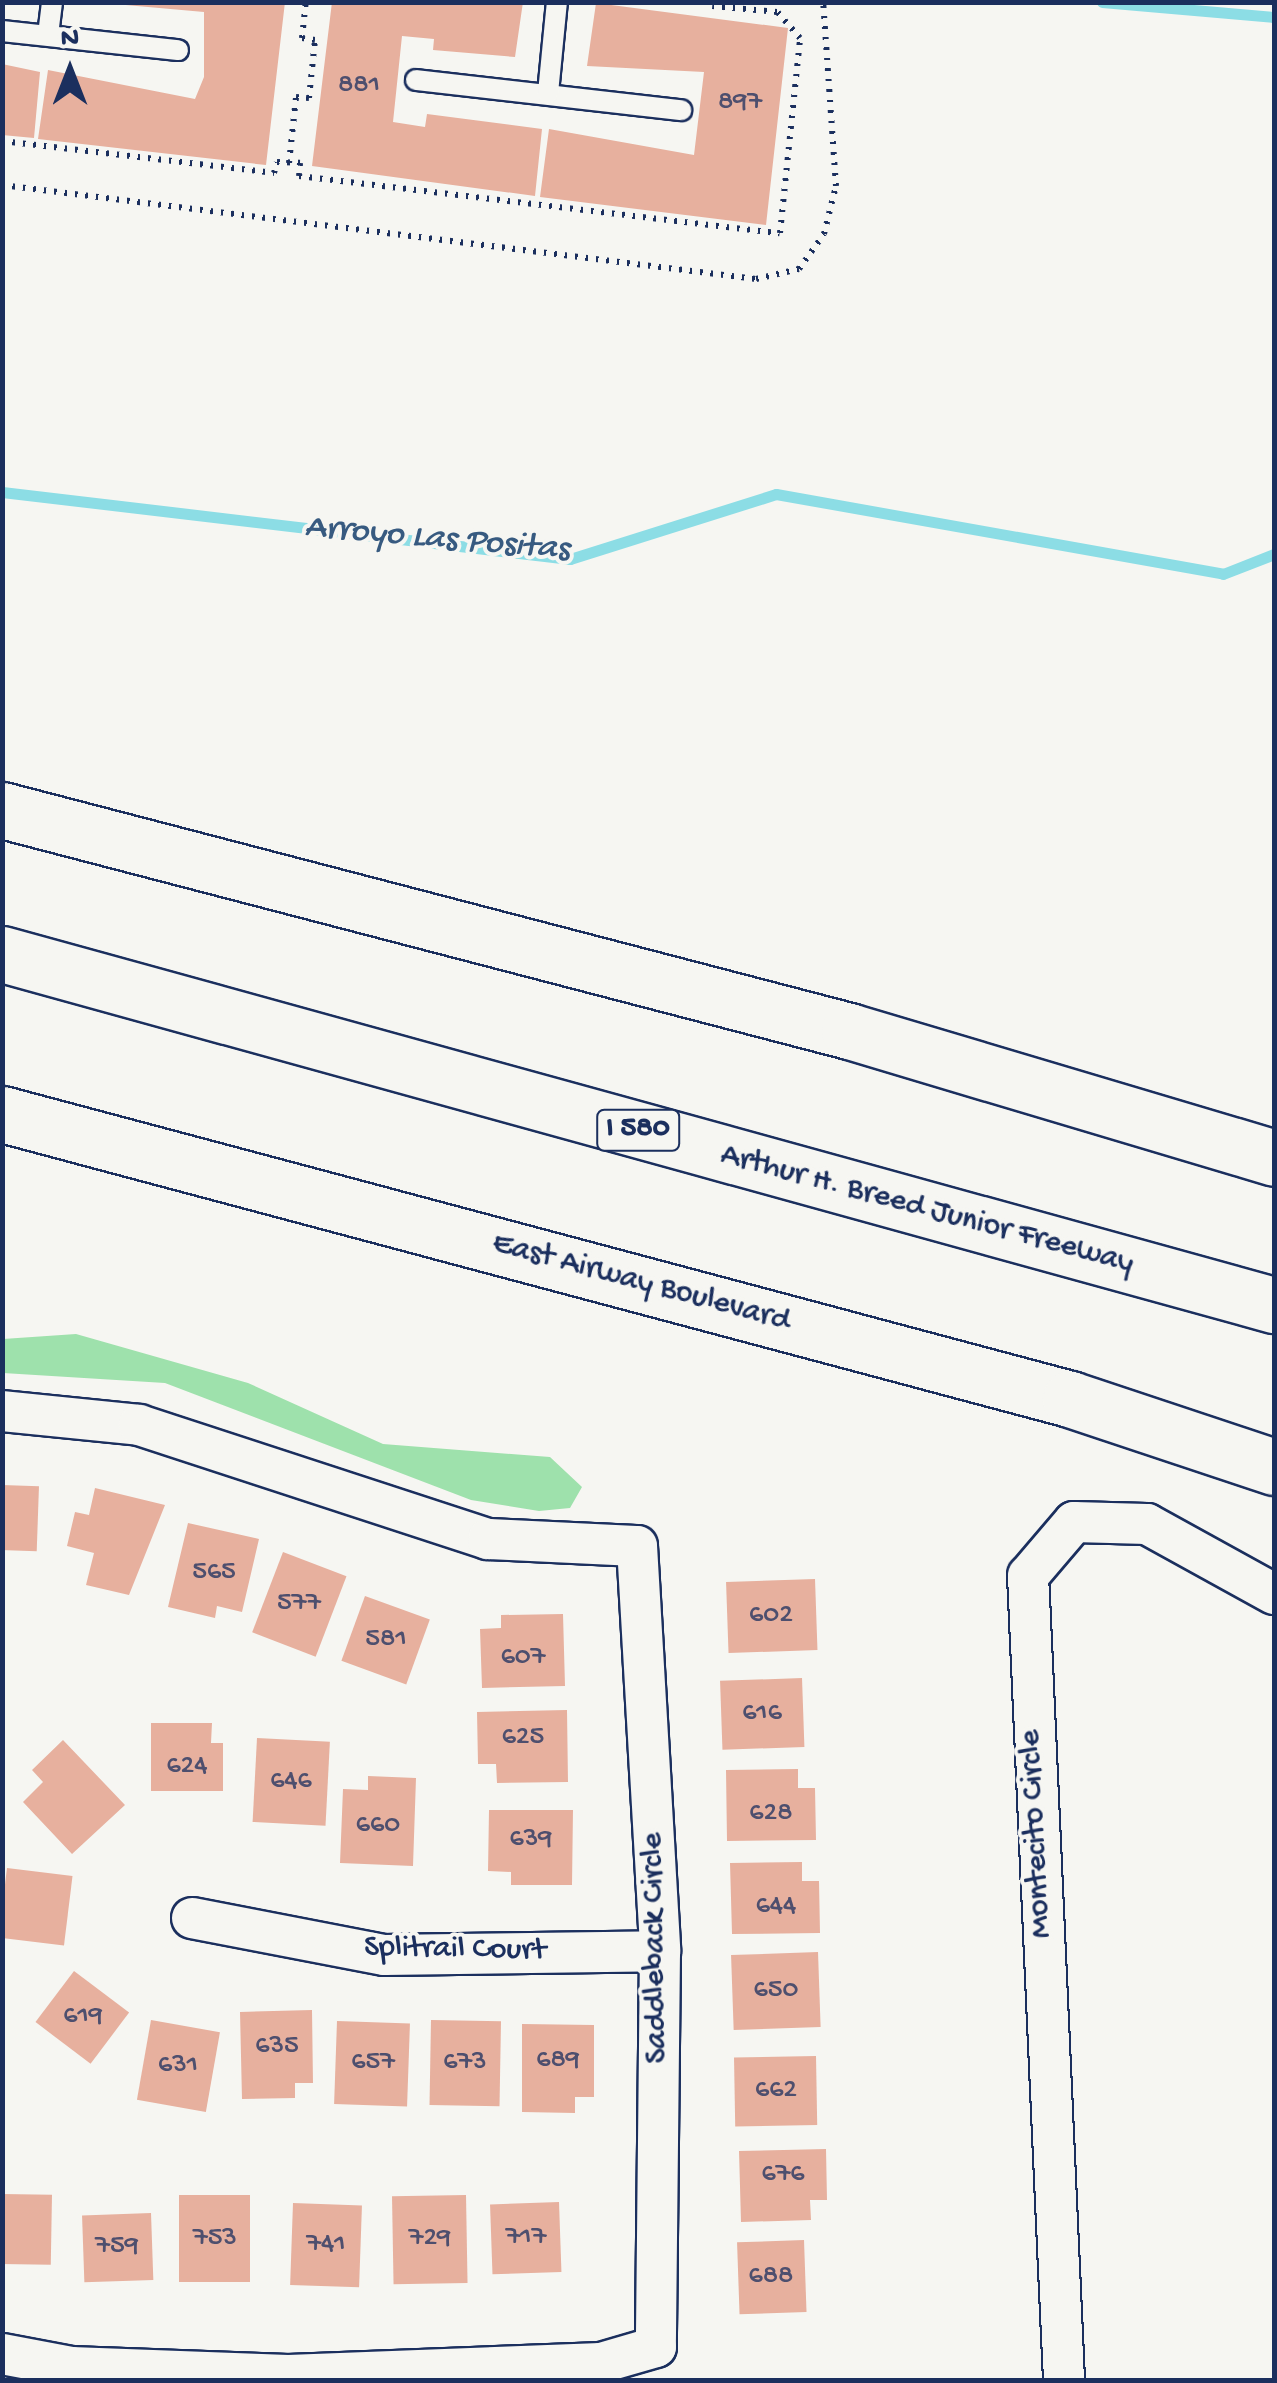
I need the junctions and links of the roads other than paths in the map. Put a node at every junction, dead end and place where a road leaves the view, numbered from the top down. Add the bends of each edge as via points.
1 (52, 2) edge
2 (557, 2) edge
3 (2, 31) edge
4 (48, 36) junction
5 (178, 50) dead end
6 (416, 80) dead end
7 (548, 93) junction
8 (681, 110) dead end
9 (2, 810) edge
10 (2, 954) edge
11 (2, 1114) edge
12 (1274, 1158) edge
13 (1274, 1305) edge
14 (2, 1411) edge
15 (1274, 1467) edge
16 (1274, 1594) edge
17 (192, 1918) dead end
18 (660, 1951) junction
19 (2, 2354) edge
20 (288, 2378) edge
21 (1064, 2380) edge

1 - 4 lane
2 - 7 lane
3 - 4 lane
4 - 5 lane
6 - 7 lane
7 - 8 lane
9 - 12 main road via 849,1030
10 - 13 main road, Arthur H. Breed Junior Freeway / I 580
11 - 15 main road, East Airway Boulevard via 1070,1399
14 - 18 street, Saddleback Circle via 139,1425 488,1539 638,1546
16 - 21 street, Montecito Circle via 1147,1524 1074,1522 1028,1576
17 - 18 street, Splitrail Court via 384,1955
18 - 20 street, Saddleback Circle via 656,2346 602,2363
19 - 20 street, Saddleback Circle via 71,2368

